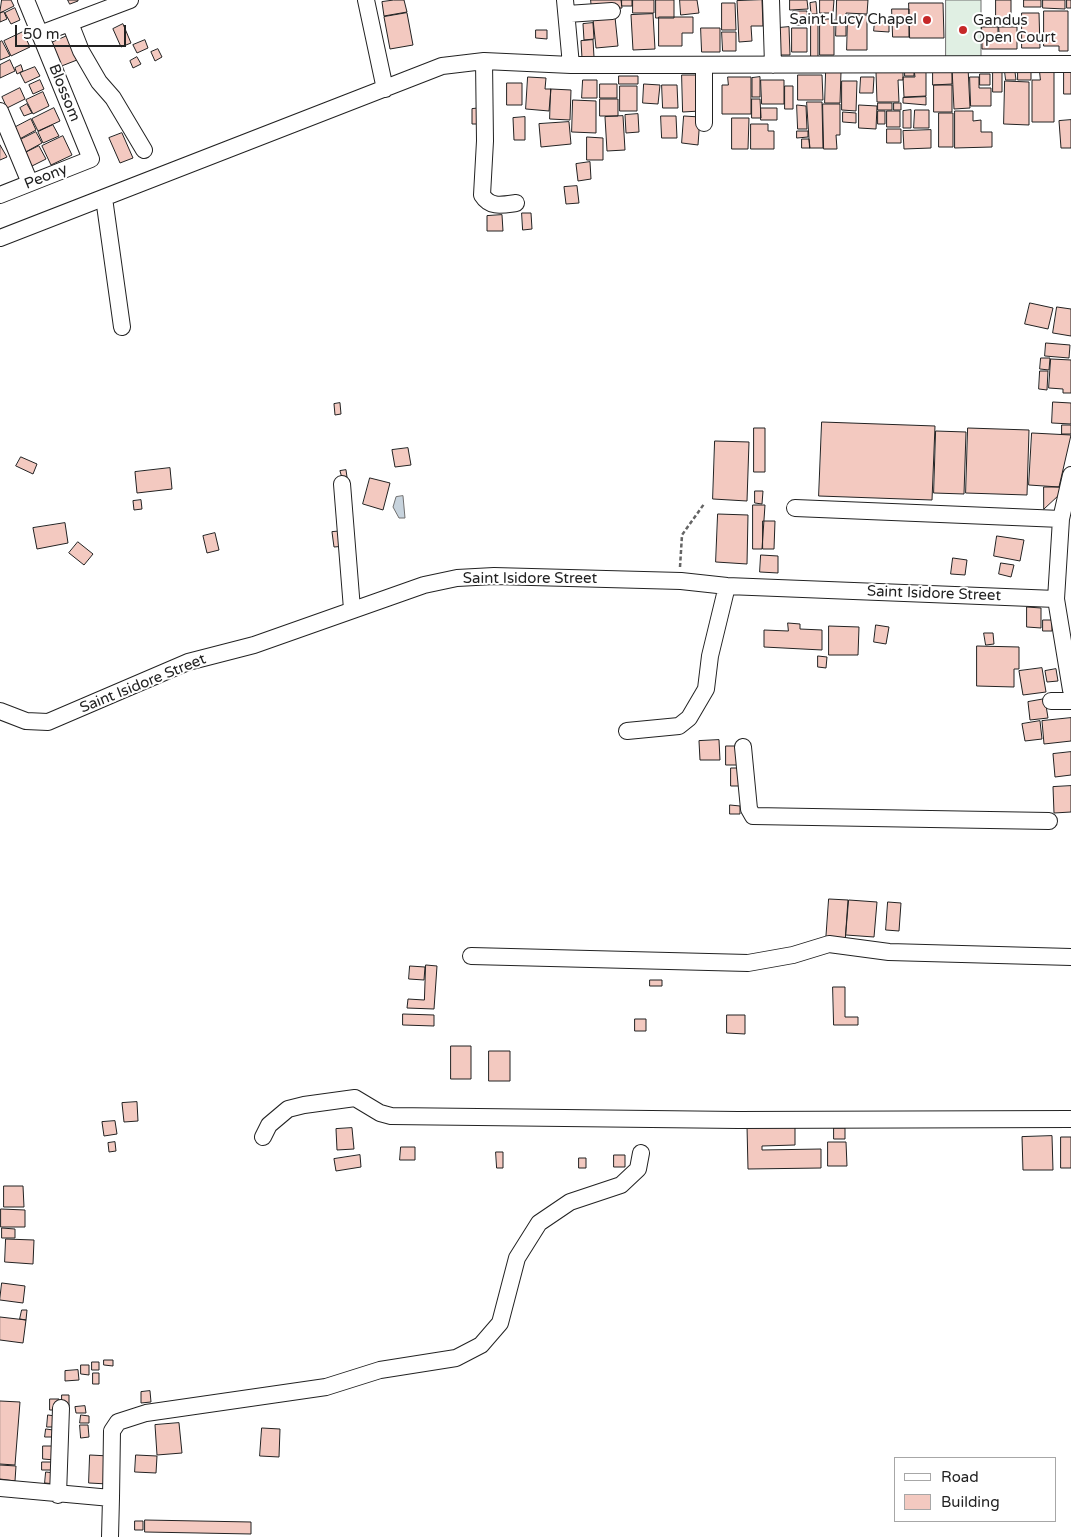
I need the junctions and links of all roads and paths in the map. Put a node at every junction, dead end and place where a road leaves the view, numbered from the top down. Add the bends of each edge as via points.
1 (26, 0) edge
2 (130, 0) edge
3 (366, 0) edge
4 (771, 0) edge
5 (566, 7) edge
6 (612, 11) dead end
7 (70, 23) junction
8 (40, 34) junction
9 (484, 60) junction
10 (1071, 64) edge
11 (570, 65) junction
12 (704, 65) junction
13 (773, 65) junction
14 (385, 89) junction
15 (0, 112) edge
16 (704, 123) dead end
17 (144, 150) dead end
18 (91, 158) joint
19 (30, 183) junction
20 (0, 195) edge
21 (104, 198) junction
22 (516, 203) dead end
23 (0, 238) edge
24 (122, 327) dead end
25 (1071, 475) edge
26 (342, 484) dead end
27 (704, 504) dead end
28 (795, 508) dead end
29 (1061, 519) junction
30 (681, 581) junction
31 (727, 586) junction
32 (1056, 599) junction
33 (352, 610) junction
34 (1071, 690) edge
35 (1051, 701) dead end
36 (1071, 701) edge
37 (0, 711) edge
38 (626, 730) dead end
39 (742, 747) dead end
40 (1049, 821) dead end
41 (471, 956) dead end
42 (1071, 957) edge
43 (1071, 1119) edge
44 (263, 1137) dead end
45 (641, 1153) dead end
46 (60, 1408) dead end
47 (0, 1488) edge
48 (58, 1494) junction
49 (111, 1498) junction
50 (110, 1537) edge

1 - 8 street, Blossom
2 - 7 street
3 - 14 street
4 - 13 street
5 - 6 street
5 - 11 street
7 - 8 street
7 - 17 street via 99,82 113,98
8 - 18 street, Blossom
9 - 11 street
9 - 14 street via 442,66
9 - 22 street via 482,195 493,205
10 - 13 street
11 - 12 street
12 - 13 street
12 - 16 street
14 - 21 street
15 - 19 street
18 - 19 street, Peony
19 - 20 street, Peony
21 - 23 street
21 - 24 street
25 - 29 street
26 - 33 street
27 - 30 path via 682,535
28 - 29 street
29 - 32 street
30 - 31 street, Saint Isidore Street
30 - 33 street, Saint Isidore Street via 457,578 424,585
31 - 32 street, Saint Isidore Street
31 - 38 street via 710,656 706,689 689,718 679,726
32 - 34 street
33 - 37 street, Saint Isidore Street via 254,645 188,662 48,722 26,721
35 - 36 street
39 - 40 street via 749,809 753,816
41 - 42 street via 748,962 793,955 829,944 889,952
43 - 44 street via 391,1116 355,1098 288,1109 269,1125
45 - 49 street via 638,1169 621,1185 570,1202 539,1223 517,1258 500,1324 481,1345 456,1358 380,1370 326,1386 146,1413 118,1422 112,1432
46 - 48 street
47 - 48 street
48 - 49 street
49 - 50 street

